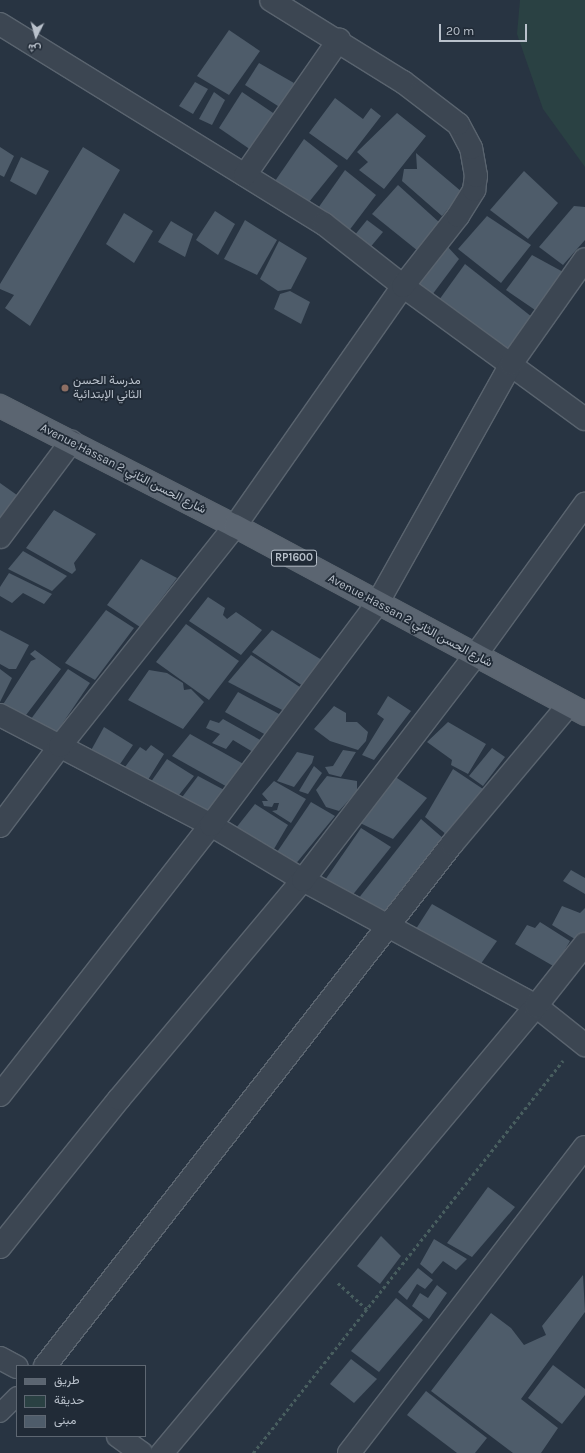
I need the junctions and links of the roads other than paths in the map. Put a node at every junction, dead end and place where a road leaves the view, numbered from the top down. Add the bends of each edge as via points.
1 (271, 0) edge
2 (0, 24) edge
3 (339, 40) junction
4 (245, 175) junction
5 (585, 259) edge
6 (403, 286) junction
7 (511, 364) junction
8 (0, 406) edge
9 (585, 419) edge
10 (71, 442) junction
11 (585, 504) edge
12 (235, 526) junction
13 (0, 537) edge
14 (377, 604) junction
15 (475, 656) junction
16 (577, 710) edge
17 (0, 715) edge
18 (60, 746) junction
19 (211, 825) junction
20 (0, 826) edge
21 (303, 880) junction
22 (389, 926) junction
23 (585, 944) edge
24 (536, 1006) junction
25 (582, 1043) edge
26 (0, 1095) edge
27 (585, 1147) edge
28 (0, 1247) edge
29 (0, 1358) edge
30 (45, 1365) edge
31 (16, 1366) edge
32 (16, 1397) edge
33 (0, 1413) edge
34 (119, 1437) edge
35 (141, 1453) edge
36 (162, 1453) edge
37 (349, 1453) edge

1 - 3 street
2 - 4 street
3 - 4 street
3 - 6 street via 403,82 458,124 471,148 476,176 474,190 458,216
4 - 6 street via 324,224
5 - 7 street
6 - 7 street
6 - 12 street
7 - 9 street
7 - 14 street
8 - 10 main road, Avenue Hassan 2 شارع الحسن الثاني / RP1600
10 - 12 main road, Avenue Hassan 2 شارع الحسن الثاني / RP1600
10 - 13 street
11 - 15 street
12 - 14 main road, Avenue Hassan 2 شارع الحسن الثاني / RP1600
12 - 18 street
14 - 15 main road, Avenue Hassan 2 شارع الحسن الثاني / RP1600
14 - 19 street
15 - 16 main road, Avenue Hassan 2 شارع الحسن الثاني / RP1600
15 - 21 street
16 - 22 street via 452,844
17 - 18 street
18 - 19 street
18 - 20 street
19 - 21 street
19 - 26 street
21 - 22 street
21 - 28 street via 119,1099
22 - 24 street
22 - 30 street
23 - 24 street
24 - 25 street
24 - 36 street
27 - 37 street
29 - 31 street
32 - 33 lane
34 - 35 street

